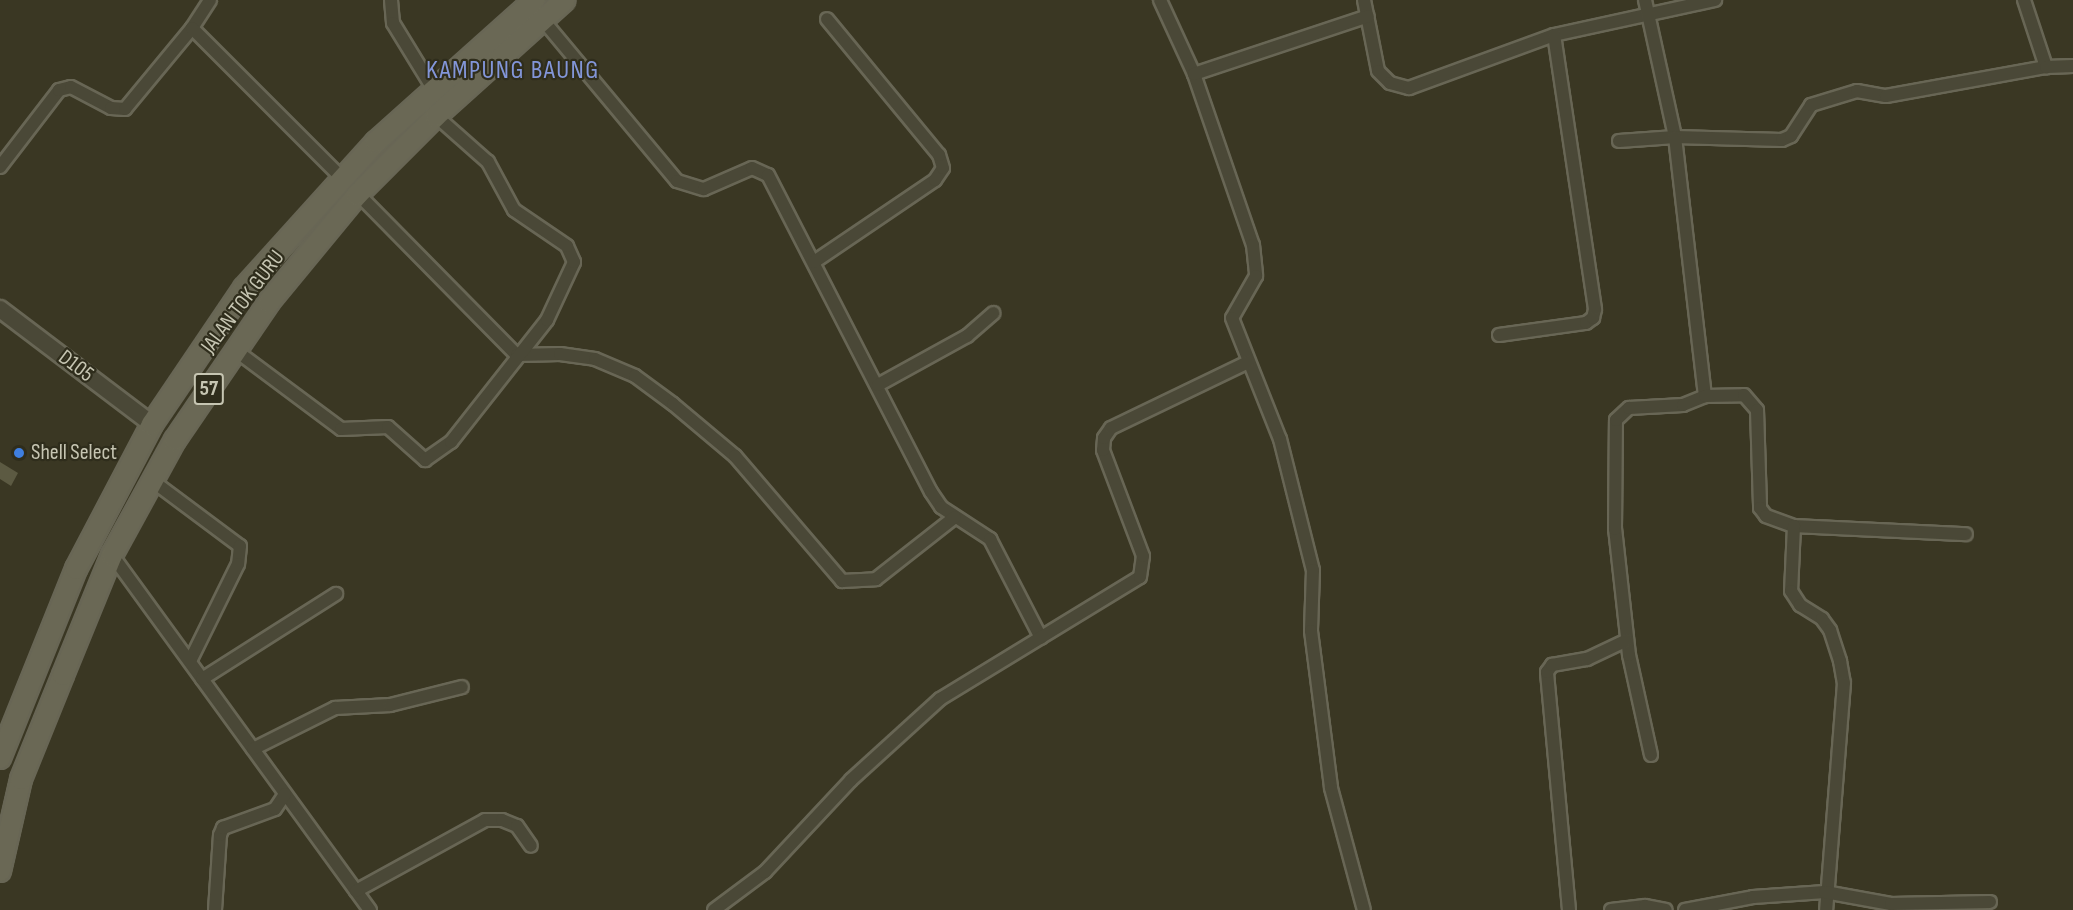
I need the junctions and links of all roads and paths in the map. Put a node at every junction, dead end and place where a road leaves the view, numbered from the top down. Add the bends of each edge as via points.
1 (210, 0) edge
2 (391, 0) edge
3 (536, 0) edge
4 (565, 0) edge
5 (1160, 0) edge
6 (1364, 0) edge
7 (1645, 0) edge
8 (1715, 0) edge
9 (2024, 0) edge
10 (1649, 14) junction
11 (1368, 16) junction
12 (827, 19) dead end
13 (542, 20) junction
14 (192, 28) junction
15 (1554, 34) junction
16 (2073, 66) edge
17 (2046, 67) junction
18 (1194, 74) junction
19 (434, 90) junction
20 (436, 116) junction
21 (1675, 137) junction
22 (1619, 141) dead end
23 (0, 167) edge
24 (341, 177) junction
25 (358, 194) junction
26 (814, 262) junction
27 (0, 309) edge
28 (993, 313) dead end
29 (1499, 335) dead end
30 (235, 350) junction
31 (518, 355) junction
32 (1248, 362) junction
33 (878, 385) junction
34 (1705, 396) junction
35 (152, 424) junction
36 (154, 483) junction
37 (955, 517) junction
38 (1794, 526) junction
39 (1966, 534) dead end
40 (112, 555) junction
41 (96, 592) junction
42 (336, 594) dead end
43 (55, 621) junction
44 (1041, 638) junction
45 (1627, 640) junction
46 (190, 661) junction
47 (202, 679) junction
48 (462, 687) dead end
49 (253, 749) junction
50 (1651, 756) dead end
51 (0, 758) edge
52 (285, 794) junction
53 (531, 846) dead end
54 (0, 871) edge
55 (356, 891) junction
56 (1825, 892) junction
57 (1990, 902) dead end
58 (1752, 904) edge
59 (215, 910) edge
60 (370, 910) edge
61 (714, 910) edge
62 (1364, 910) edge
63 (1569, 910) edge
64 (1611, 910) edge
65 (1665, 910) edge
66 (1685, 910) edge
67 (1826, 910) edge

1 - 14 street
2 - 19 street via 393,23
3 - 19 main road, JALAN TOK GURU / 57
4 - 13 main road, JALAN TOK GURU / 57
5 - 18 street
6 - 11 street
7 - 10 street
8 - 10 street
9 - 17 street
10 - 15 street
10 - 21 street
11 - 15 street via 1378,71 1390,83 1409,88
11 - 18 street
12 - 26 street via 939,155 943,168 935,180
13 - 20 main road, JALAN TOK GURU / 57
13 - 26 street via 677,181 704,189 753,168 768,175
14 - 23 street via 125,109 111,108 71,87 59,90
14 - 24 street
15 - 29 street via 1595,309 1593,318 1586,323
16 - 17 street
17 - 21 street via 1886,96 1857,91 1811,105 1791,136 1782,141
18 - 32 street via 1257,264 1251,287 1233,313
19 - 24 main road, JALAN TOK GURU / 57
20 - 25 main road, JALAN TOK GURU / 57
20 - 31 street via 488,162 514,210 567,246 574,256 573,268 547,320
21 - 22 street
21 - 34 street
24 - 35 main road, JALAN TOK GURU / 57 via 244,288
25 - 30 main road, JALAN TOK GURU / 57
25 - 31 street
26 - 33 street
27 - 35 street, D105
28 - 33 street via 968,336
30 - 31 street via 337,427 345,430 384,425 425,460 451,442
30 - 36 main road, JALAN TOK GURU / 57 via 175,441
31 - 37 street via 574,355 635,376 735,456 845,582 878,577
32 - 44 street via 1111,428 1104,438 1103,450 1143,556 1143,571 1130,585
32 - 62 street via 1280,440 1313,570 1311,631 1331,788
33 - 37 street via 931,492 941,507
34 - 38 street via 1744,395 1754,404 1760,508 1766,516
34 - 45 street via 1683,405 1629,408 1616,420 1615,529
35 - 43 main road, JALAN TOK GURU / 57 via 76,569
36 - 40 main road, JALAN TOK GURU / 57
36 - 46 street via 240,546 238,564
37 - 44 street via 995,545
38 - 39 street
38 - 56 street via 1791,591 1800,605 1822,619 1830,630 1844,683
40 - 41 main road, JALAN TOK GURU / 57
40 - 46 street
41 - 43 main road via 81,614 68,621
41 - 54 main road, JALAN TOK GURU / 57 via 21,778
42 - 47 street
43 - 51 main road, JALAN TOK GURU / 57
44 - 61 street via 940,699 851,780 765,872
45 - 50 street
45 - 63 street via 1587,659 1552,665 1547,672
46 - 47 street
47 - 49 street
48 - 49 street via 390,705 335,708
49 - 52 street
52 - 55 street
52 - 59 street via 275,809 228,825 220,835
53 - 55 street via 517,826 502,820 485,820
55 - 60 street
56 - 57 street via 1891,904
56 - 58 street
56 - 67 street
58 - 66 street
64 - 65 street via 1645,906

